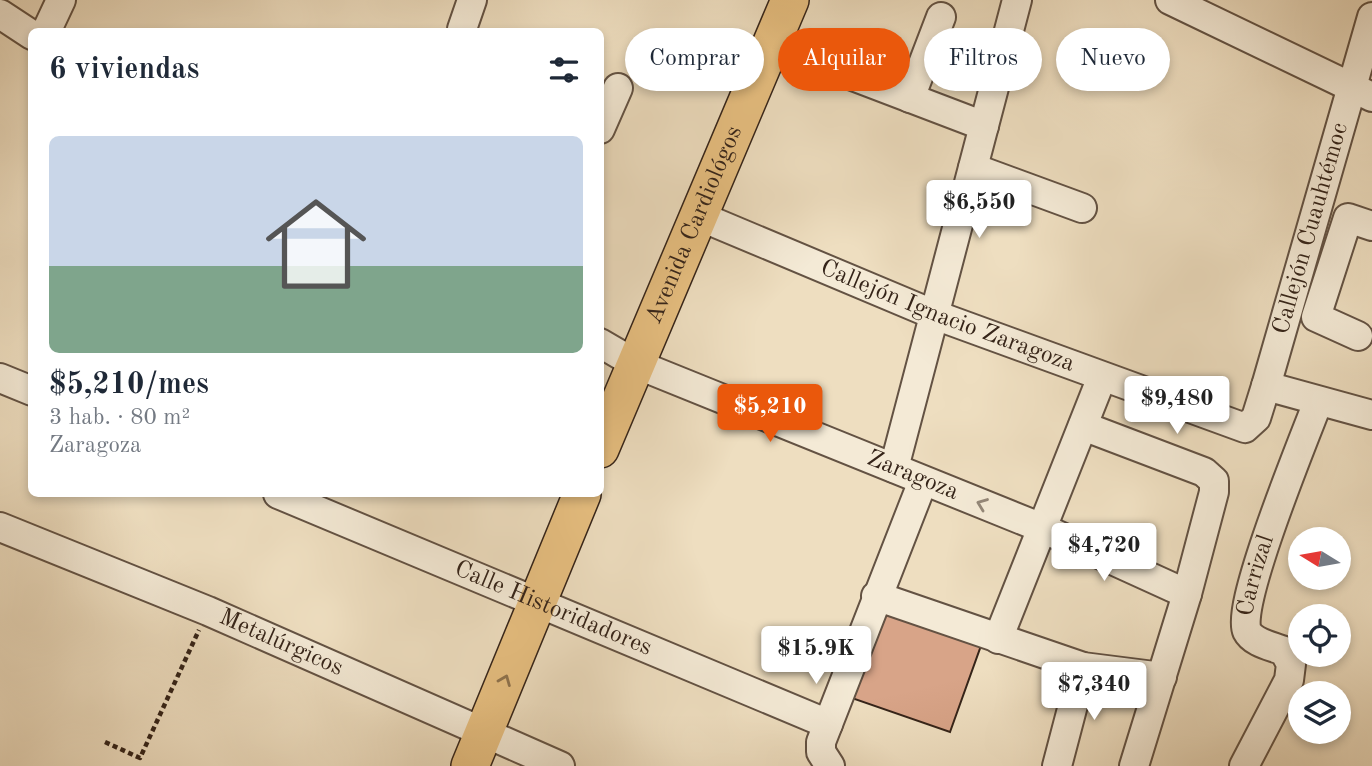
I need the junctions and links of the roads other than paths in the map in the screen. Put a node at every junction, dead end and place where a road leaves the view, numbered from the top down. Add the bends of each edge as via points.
1 (61, 0) edge
2 (472, 0) edge
3 (790, 0) edge
4 (1017, 0) edge
5 (1170, 0) edge
6 (0, 14) edge
7 (941, 17) dead end
8 (1372, 17) edge
9 (48, 28) edge
10 (462, 28) edge
11 (28, 32) edge
12 (618, 88) dead end
13 (892, 91) edge
14 (1361, 92) edge
15 (911, 98) junction
16 (604, 120) edge
17 (984, 126) junction
18 (973, 168) junction
19 (1082, 208) dead end
20 (699, 216) junction
21 (1372, 226) edge
22 (935, 315) junction
23 (1358, 336) dead end
24 (604, 345) edge
25 (636, 364) junction
26 (1102, 377) junction
27 (0, 378) edge
28 (1266, 386) junction
29 (28, 389) edge
30 (1318, 402) junction
31 (1372, 415) edge
32 (1083, 426) junction
33 (1237, 426) joint
34 (604, 440) edge
35 (894, 468) junction
36 (923, 481) junction
37 (285, 497) edge
38 (581, 497) edge
39 (0, 527) edge
40 (1042, 528) junction
41 (1187, 594) junction
42 (876, 596) junction
43 (538, 601) junction
44 (998, 639) junction
45 (1083, 667) junction
46 (1162, 677) junction
47 (828, 724) junction
48 (476, 750) edge
49 (560, 766) edge
50 (830, 766) edge
51 (1057, 766) edge
52 (1133, 766) edge
53 (1244, 766) edge

1 - 9 street
2 - 10 street
3 - 20 main road, Avenida Cardiológos
4 - 17 street
5 - 14 street
6 - 11 street
7 - 15 street
8 - 14 street, Callejón Cuauhtémoc
12 - 16 street
13 - 15 street
14 - 28 street, Callejón Cuauhtémoc
15 - 17 street
17 - 18 street
18 - 19 street
18 - 22 street
20 - 22 street, Callejón Ignacio Zaragoza
20 - 25 main road, Avenida Cardiológos
21 - 23 street via 1348,218 1316,317
22 - 26 street, Callejón Ignacio Zaragoza
22 - 35 street
24 - 25 street, Zaragoza
25 - 34 main road, Avenida Cardiológos
25 - 35 street, Zaragoza
26 - 32 street
26 - 33 street, Callejón Ignacio Zaragoza
27 - 29 street
28 - 30 street
28 - 33 street, Callejón Cuauhtémoc via 1251,425
30 - 31 street
30 - 53 street, Carrizal via 1262,554 1246,614 1246,630 1254,640 1284,650 1291,664 1289,680
32 - 40 street
32 - 41 street via 1205,472 1213,481
35 - 36 street, Zaragoza
40 -> 36 street, Zaragoza
36 - 42 street
37 - 43 street, Calle Historidadores
38 - 43 main road
39 - 48 street, Metalúrgicos via 208,611
40 - 41 street, Zaragoza
40 - 44 street
41 - 46 street
42 - 44 street
42 - 47 street
43 - 47 street, Calle Historidadores
48 -> 43 main road
44 - 45 street
45 - 46 street
45 - 51 street
46 - 52 street
47 - 50 street via 821,752
48 - 49 street, Metalúrgicos

